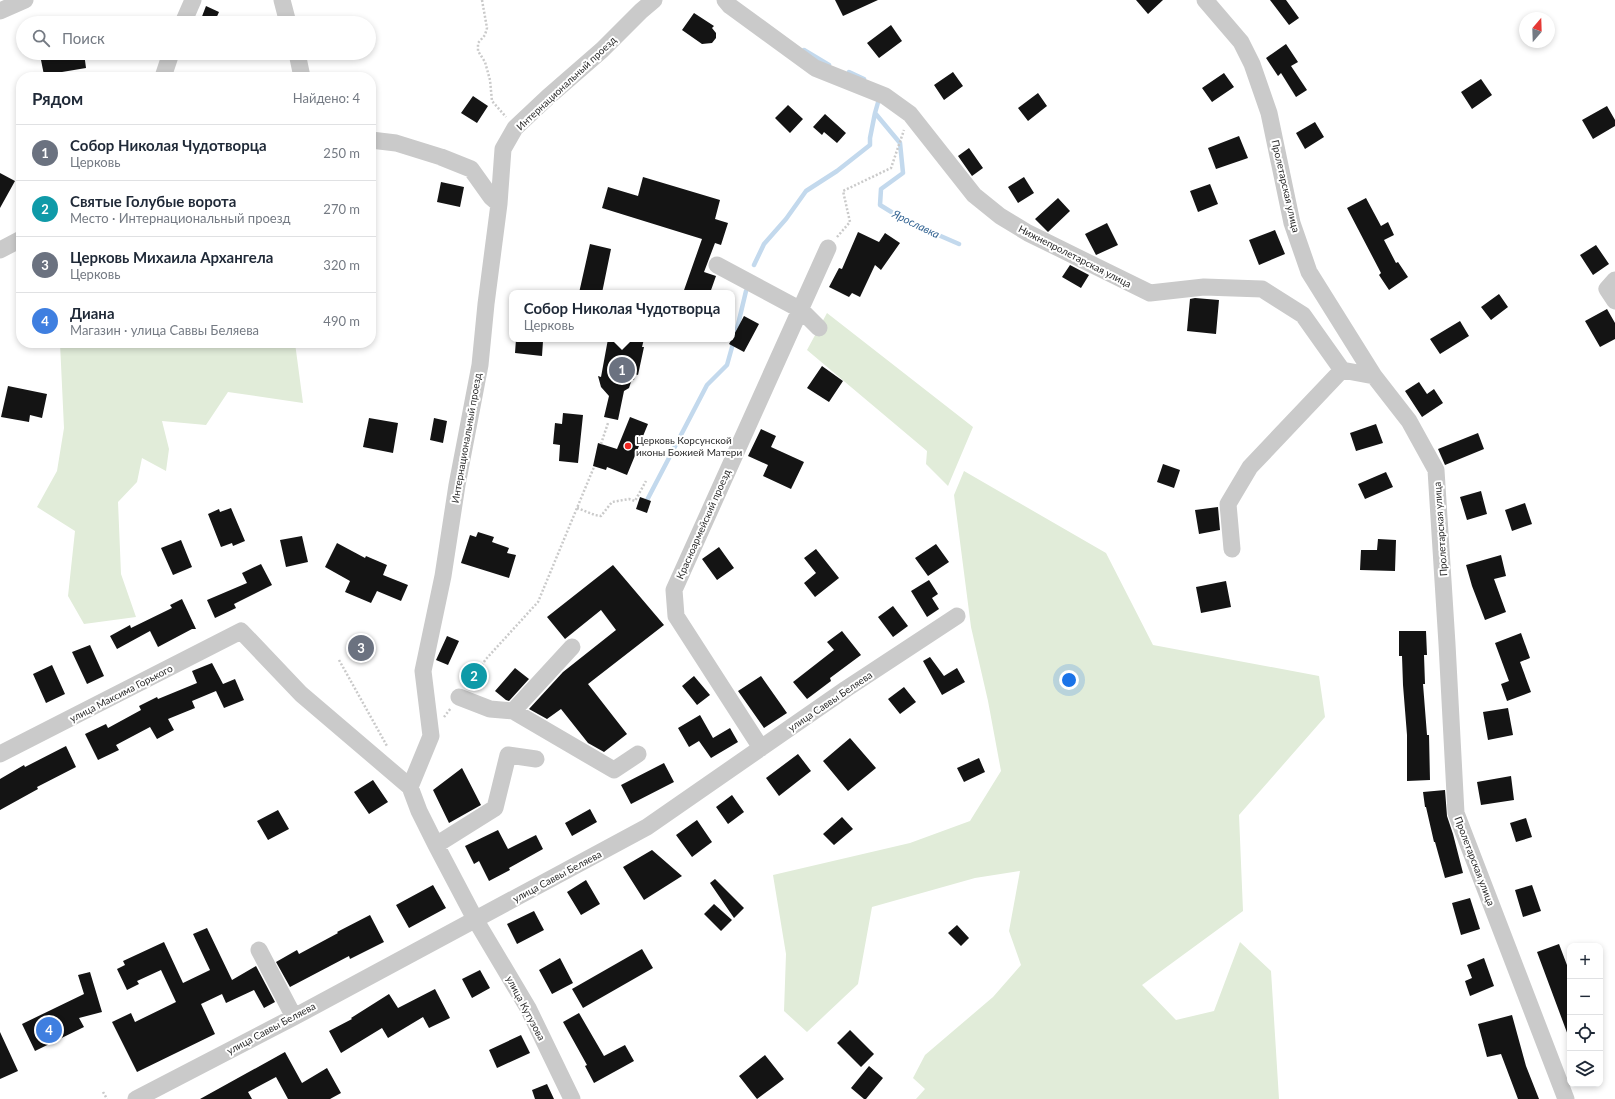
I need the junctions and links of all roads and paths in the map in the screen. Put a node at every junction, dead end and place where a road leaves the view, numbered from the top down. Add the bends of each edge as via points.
1 (25, 0) edge
2 (193, 0) edge
3 (282, 0) edge
4 (482, 0) edge
5 (654, 0) edge
6 (725, 0) edge
7 (1205, 0) edge
8 (0, 11) edge
9 (186, 16) edge
10 (286, 16) edge
11 (168, 60) edge
12 (298, 60) edge
13 (164, 72) edge
14 (301, 72) edge
15 (910, 114) junction
16 (515, 128) junction
17 (376, 141) edge
18 (499, 204) junction
19 (16, 242) edge
20 (828, 248) joint
21 (0, 250) edge
22 (717, 265) dead end
23 (1615, 280) edge
24 (1615, 301) edge
25 (801, 310) junction
26 (819, 328) dead end
27 (1342, 370) junction
28 (1374, 376) junction
29 (608, 423) dead end
30 (601, 444) dead end
31 (594, 467) dead end
32 (646, 480) dead end
33 (577, 508) junction
34 (1232, 549) dead end
35 (957, 616) dead end
36 (572, 647) dead end
37 (339, 660) dead end
38 (459, 697) junction
39 (513, 711) junction
40 (431, 736) junction
41 (388, 747) dead end
42 (761, 748) junction
43 (0, 754) edge
44 (638, 754) dead end
45 (536, 759) dead end
46 (410, 787) junction
47 (436, 845) junction
48 (475, 919) junction
49 (258, 950) dead end
50 (294, 1017) junction
51 (103, 1092) dead end
52 (107, 1099) edge
53 (136, 1099) edge
54 (572, 1099) edge
55 (1566, 1099) edge

1 - 8 street
2 - 9 street
3 - 10 street
4 - 16 path via 487,28 478,43 478,51 485,62 492,101
5 - 16 street, Интернациональный проезд
6 - 15 street, Нижнепролетарская улица via 815,68 885,96
7 - 28 street, Пролетарская улица via 1241,42 1252,64 1269,113 1292,223 1309,272
11 - 13 street
12 - 14 street
15 - 20 path via 891,168 843,191 850,222
15 - 27 street, Нижнепролетарская улица via 974,195 1000,216 1028,233 1150,294 1204,288 1262,289 1303,315
16 - 18 street, Интернациональный проезд via 503,149
17 - 18 street via 396,143 471,169
18 - 40 street, Интернациональный проезд via 480,365 443,576 423,672
19 - 21 street
20 - 25 street, Красноармейский проезд
22 - 25 street
23 - 24 street via 1607,289
25 - 26 street
25 - 42 street, Красноармейский проезд via 674,590 676,616
27 - 28 street
27 - 34 street via 1250,467 1228,504
28 - 55 street, Пролетарская улица via 1409,421 1436,470 1456,813
29 - 30 path
31 - 33 path
32 - 33 path via 635,501 612,502 601,516
33 - 38 path via 538,602 486,659
35 - 42 street, улица Саввы Беляева
36 - 39 street
37 - 41 path
38 - 39 street via 490,709
38 - 40 path
39 - 44 street via 614,770
40 - 46 street, Интернациональный проезд
42 - 48 street, улица Саввы Беляева via 647,827
43 - 46 street, улица Максима Горького via 241,631 301,694
45 - 47 street via 508,755 494,808
46 - 47 street
47 - 48 street
48 - 50 street, улица Саввы Беляева
48 - 54 street, улица Кутузова via 528,1008
49 - 50 street
50 - 53 street, улица Саввы Беляева
51 - 52 path

